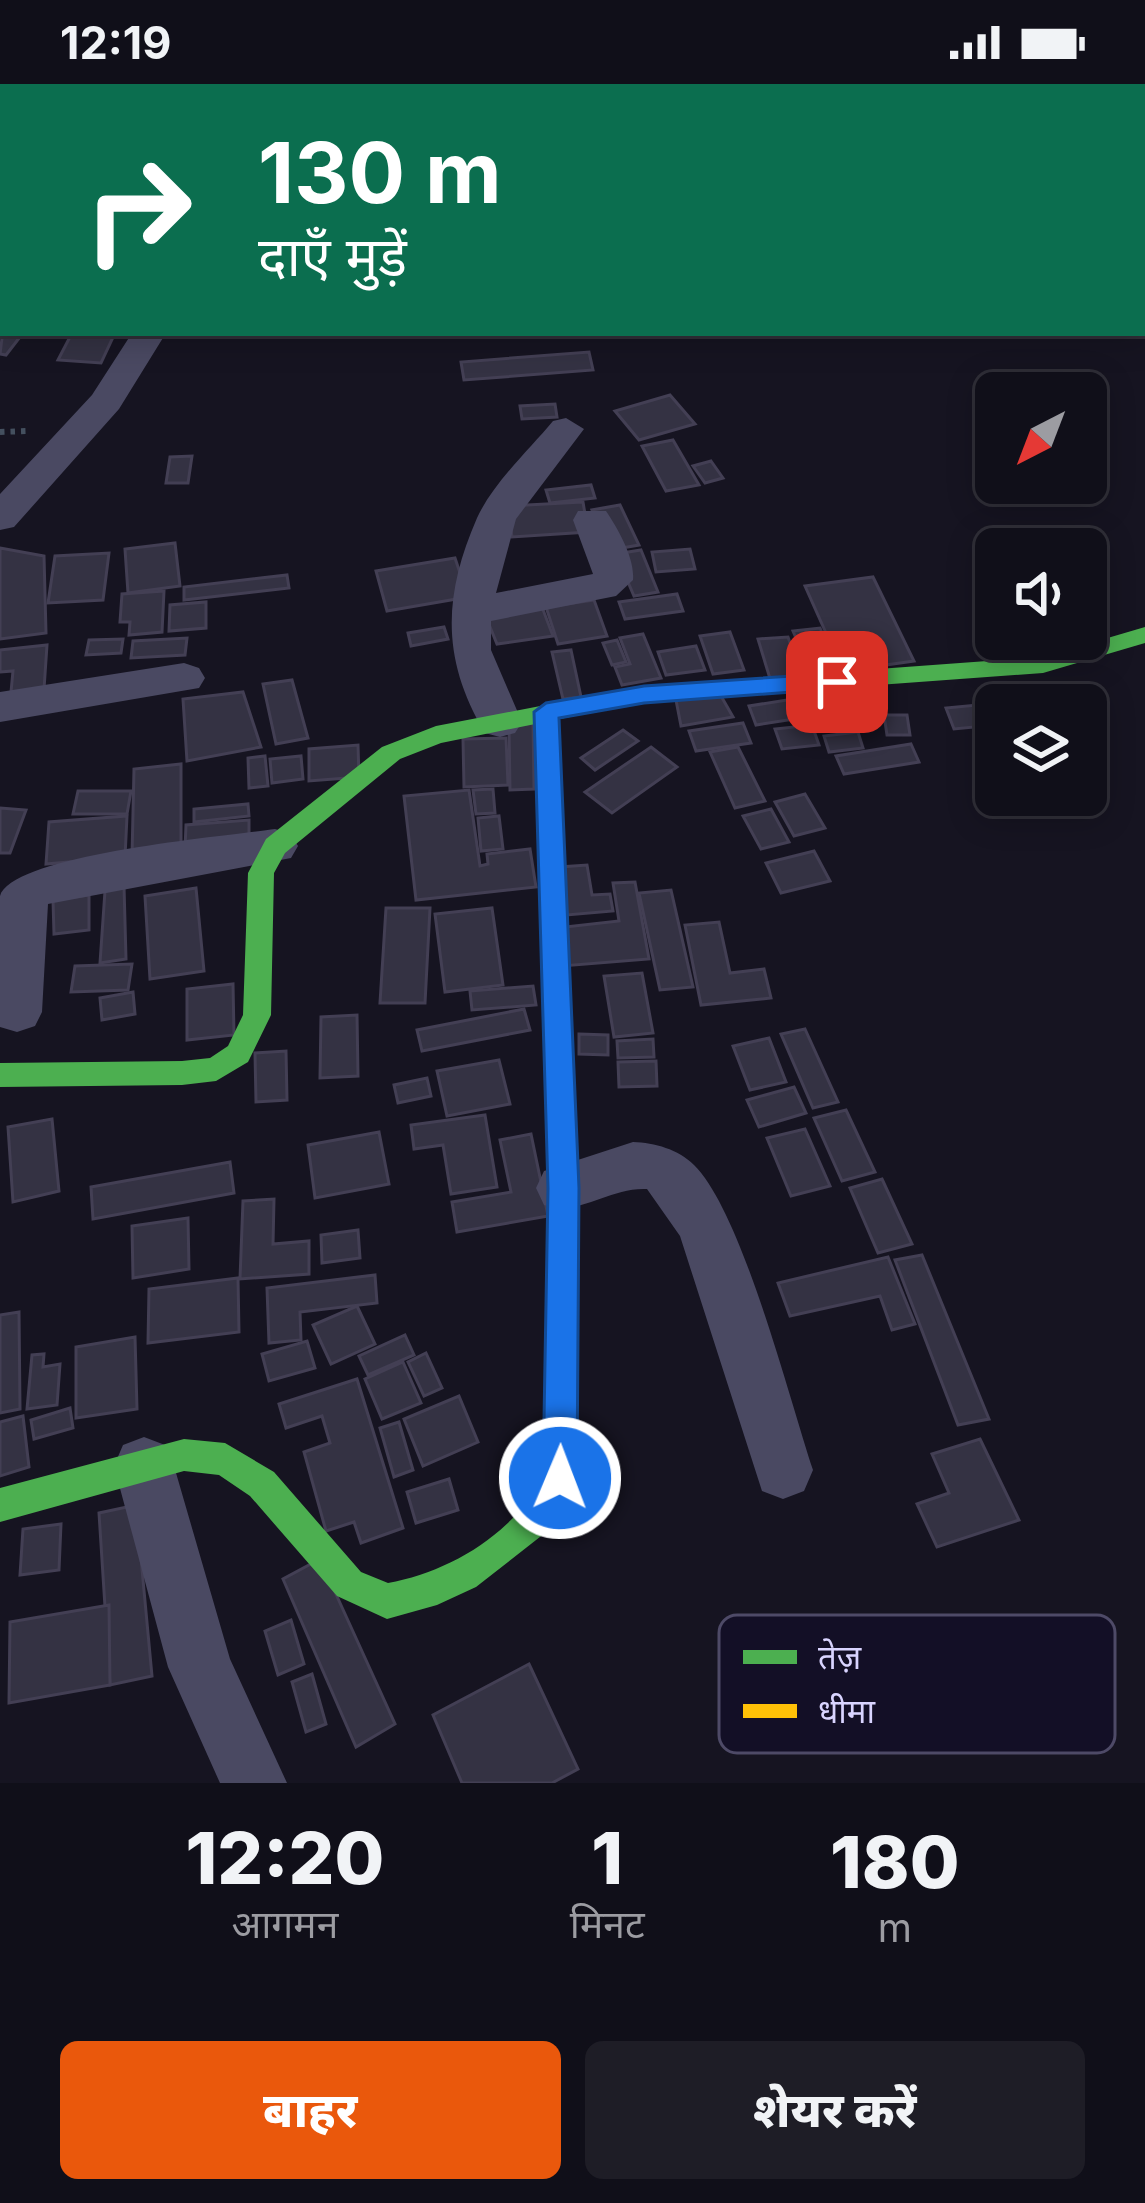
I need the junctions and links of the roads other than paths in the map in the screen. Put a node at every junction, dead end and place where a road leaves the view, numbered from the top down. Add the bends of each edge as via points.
1 (147, 336) edge
2 (566, 429) dead end
3 (0, 518) edge
4 (592, 520) dead end
5 (471, 611) junction
6 (1145, 635) edge
7 (184, 678) dead end
8 (0, 707) edge
9 (546, 712) junction
10 (500, 722) junction
11 (275, 846) junction
12 (17, 1012) dead end
13 (0, 1075) edge
14 (563, 1188) junction
15 (144, 1466) junction
16 (783, 1470) dead end
17 (0, 1505) edge
18 (254, 1783) edge

1 - 3 street via 106,400
2 - 5 street via 497,517
4 - 5 street via 613,580
5 - 10 street via 470,650
6 - 9 street via 990,672 644,694
7 - 8 street
9 - 10 street
9 - 14 street
10 - 11 street via 391,753
11 - 12 street via 52,881 31,891 18,916
11 - 13 street via 261,873 257,1015 238,1054 216,1069 182,1073
14 - 15 street via 560,1478 551,1508 530,1534 421,1593 386,1601 355,1592 246,1469 184,1455
14 - 16 street via 622,1163 645,1160 667,1169 706,1234
15 - 17 street
15 - 18 street via 200,1667

